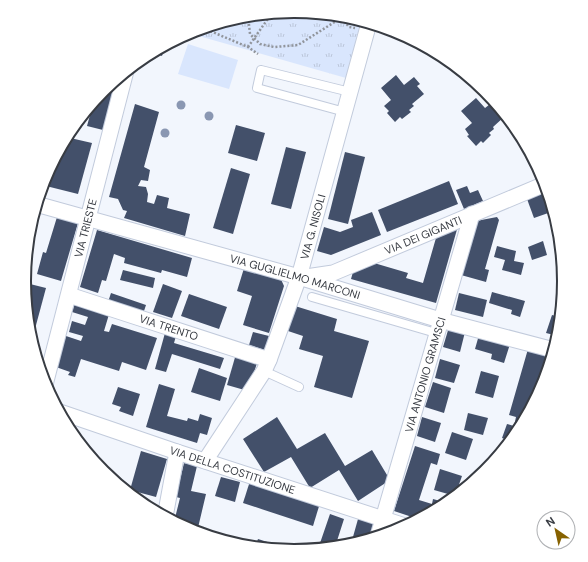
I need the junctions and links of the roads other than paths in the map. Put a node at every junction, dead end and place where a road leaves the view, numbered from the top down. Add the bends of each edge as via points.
1 (362, 27) edge
2 (124, 81) edge
3 (350, 92) junction
4 (345, 112) junction
5 (539, 186) edge
6 (42, 206) edge
7 (472, 214) junction
8 (88, 219) junction
9 (299, 278) junction
10 (69, 295) junction
11 (331, 295) junction
12 (312, 297) dead end
13 (438, 326) junction
14 (548, 349) edge
15 (44, 361) edge
16 (266, 365) junction
17 (299, 387) dead end
18 (68, 415) edge
19 (177, 452) junction
20 (205, 461) junction
21 (166, 511) edge
22 (383, 519) junction
23 (397, 523) edge
24 (380, 530) edge

1 - 3 street, VIA G. NISOLI
2 - 8 street, VIA TRIESTE
3 - 4 street, VIA G. NISOLI
3 - 4 lane via 261,70 257,88
4 - 9 street, VIA G. NISOLI
5 - 7 street, VIA DEI GIGANTI
6 - 8 street, VIA GUGLIELMO MARCONI
7 - 9 street, VIA DEI GIGANTI via 333,273
7 - 13 street, VIA ANTONIO GRAMSCI
8 - 9 street, VIA GUGLIELMO MARCONI
8 - 10 street, VIA TRIESTE
9 - 11 street, VIA GUGLIELMO MARCONI
9 - 16 street, VIA G. NISOLI
10 - 15 street, VIA TRIESTE
10 - 16 street, VIA TRENTO
11 - 12 lane
11 - 13 street, VIA GUGLIELMO MARCONI
13 - 14 street, VIA GUGLIELMO MARCONI
13 - 22 street, VIA ANTONIO GRAMSCI
16 - 17 lane
16 - 20 street, VIA G. NISOLI
18 - 19 street, VIA DELLA COSTITUZIONE
19 - 20 street, VIA DELLA COSTITUZIONE
19 - 21 street
20 - 22 street, VIA DELLA COSTITUZIONE
22 - 23 street, VIA DELLA COSTITUZIONE
22 - 24 street, VIA ANTONIO GRAMSCI

